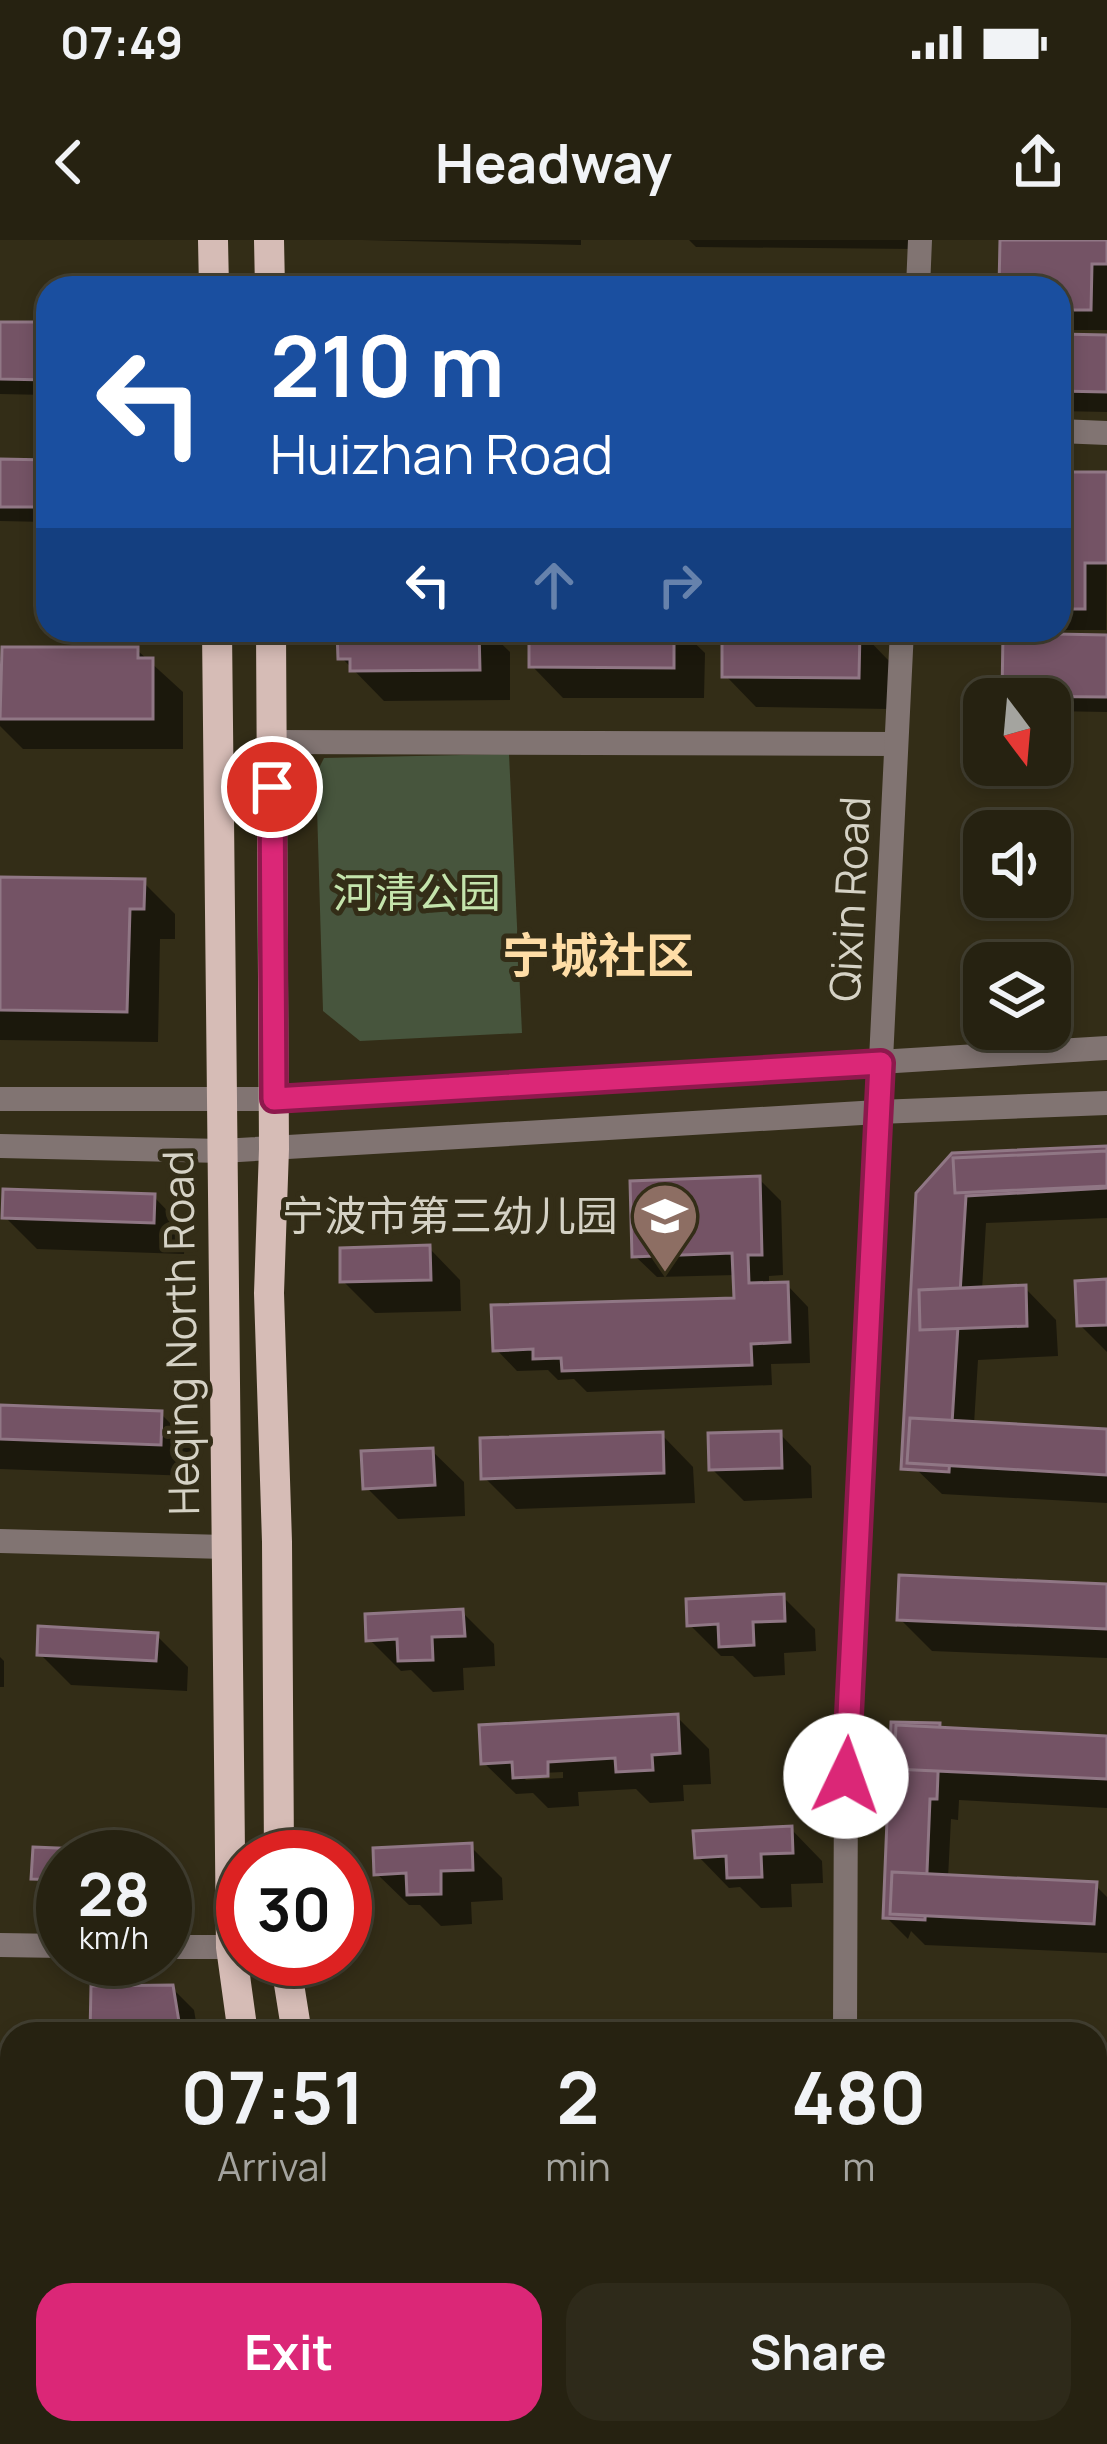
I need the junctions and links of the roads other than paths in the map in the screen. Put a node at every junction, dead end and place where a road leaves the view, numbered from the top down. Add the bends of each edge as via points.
1 (213, 240) edge
2 (269, 240) edge
3 (920, 240) edge
4 (214, 276) edge
5 (270, 276) edge
6 (918, 276) edge
7 (1071, 432) edge
8 (1107, 434) edge
9 (217, 642) edge
10 (271, 642) edge
11 (901, 642) edge
12 (272, 742) junction
13 (896, 744) junction
14 (1107, 1048) edge
15 (881, 1063) junction
16 (220, 1099) junction
17 (274, 1099) junction
18 (0, 1100) edge
19 (1107, 1103) edge
20 (878, 1112) junction
21 (0, 1146) edge
22 (274, 1149) junction
23 (222, 1151) junction
24 (0, 1541) edge
25 (225, 1547) junction
26 (229, 1830) edge
27 (279, 1830) edge
28 (0, 1945) edge
29 (36, 1946) edge
30 (236, 1986) edge
31 (289, 1986) edge
32 (241, 2022) edge
33 (295, 2022) edge
34 (845, 2022) edge

1 - 4 main road
2 - 5 main road
3 - 6 street
7 - 8 street
9 - 16 main road, Heqing North Road
10 - 12 main road
11 - 13 street, Qixin Road
12 - 13 street
12 - 17 main road
13 - 15 street, Qixin Road
14 - 15 street
15 - 17 street
15 - 20 street, Qixin Road
16 - 17 street
16 - 18 street
16 - 23 main road, Heqing North Road
17 - 22 main road
19 - 20 street
20 - 22 street
20 - 34 street, Qixin Road via 846,1776
21 - 23 street
22 - 23 street
22 - 27 main road via 269,1293
23 - 25 main road, Heqing North Road
24 - 25 street
25 - 26 main road, Heqing North Road
28 - 29 street
30 - 32 main road, Heqing North Road
31 - 33 main road

